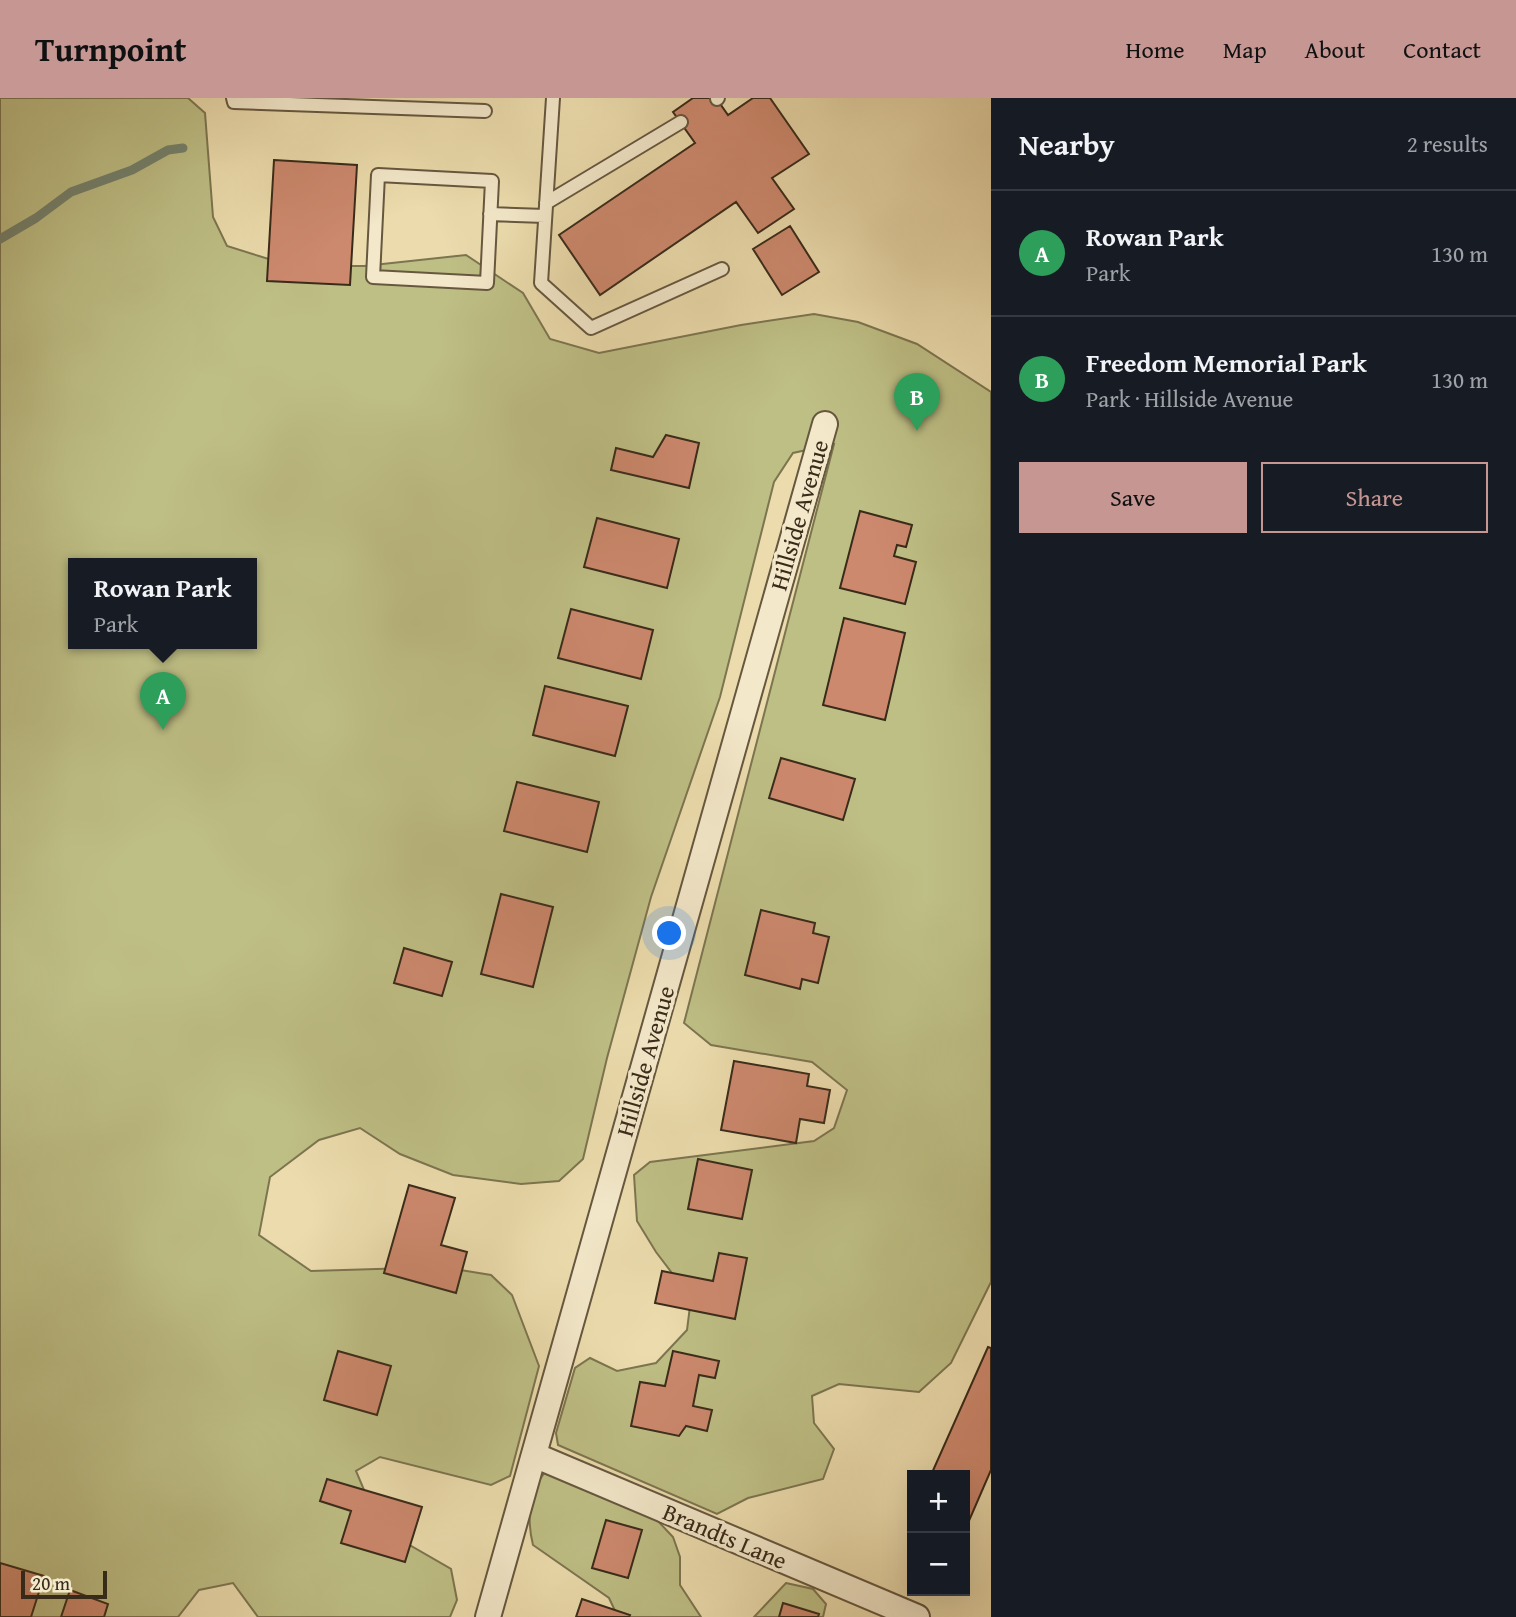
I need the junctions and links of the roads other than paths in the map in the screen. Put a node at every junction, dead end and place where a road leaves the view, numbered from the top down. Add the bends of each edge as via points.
1 (233, 98) edge
2 (553, 98) edge
3 (298, 101) edge
4 (485, 111) dead end
5 (681, 122) dead end
6 (546, 210) junction
7 (490, 215) junction
8 (722, 269) dead end
9 (825, 424) dead end
10 (534, 1455) junction
11 (488, 1617) edge
12 (917, 1617) edge

1 - 3 lane via 234,102
2 - 6 lane
3 - 4 lane
5 - 6 lane
6 - 7 lane
6 - 8 lane via 541,283 591,328
7 - 7 lane via 487,283 373,277 378,176 492,181
9 - 10 street, Hillside Avenue
10 - 11 street, Hillside Avenue
10 - 12 street, Brandts Lane

